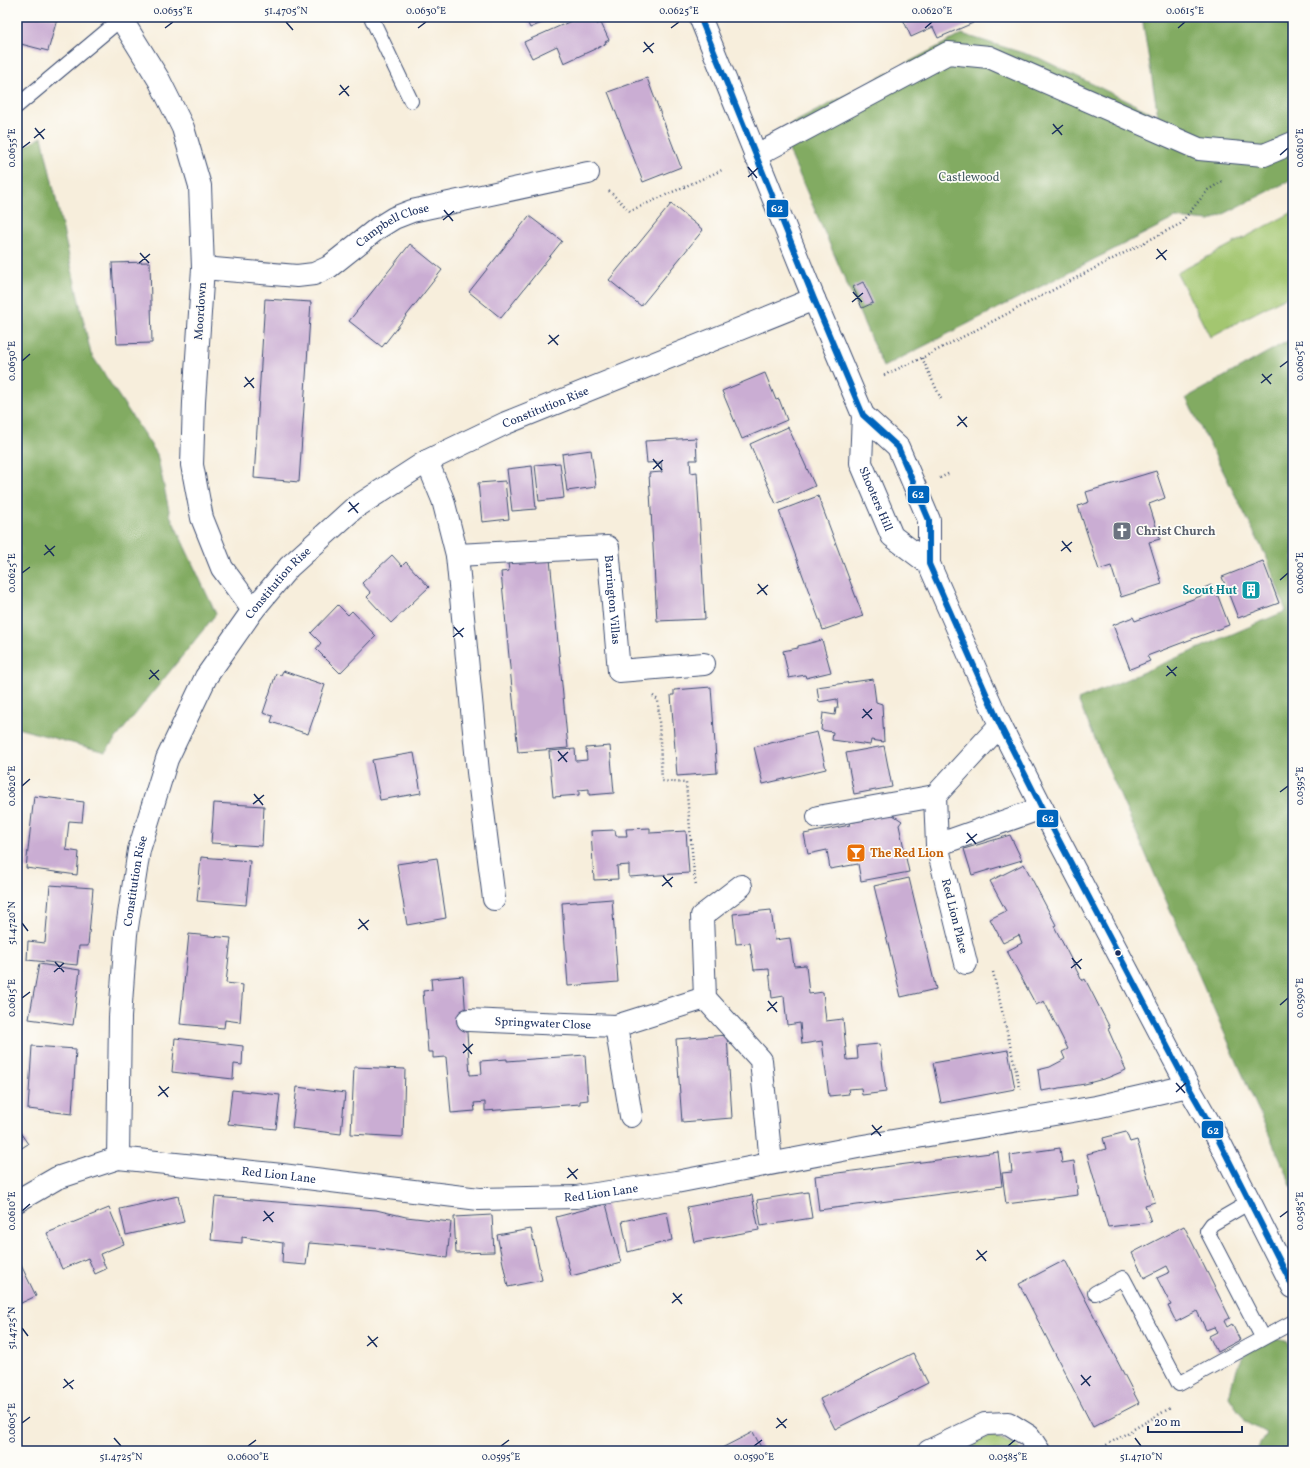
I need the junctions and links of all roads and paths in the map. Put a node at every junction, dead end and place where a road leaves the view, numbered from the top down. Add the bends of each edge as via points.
1 (371, 17) edge
2 (700, 17) edge
3 (121, 18) edge
4 (411, 101) dead end
5 (17, 106) edge
6 (1293, 143) edge
7 (755, 156) junction
8 (722, 170) dead end
9 (588, 173) joint
10 (1227, 178) dead end
11 (204, 268) junction
12 (814, 299) junction
13 (922, 358) junction
14 (884, 375) dead end
15 (942, 401) dead end
16 (863, 415) junction
17 (427, 462) junction
18 (457, 555) junction
19 (929, 564) junction
20 (253, 610) junction
21 (704, 664) dead end
22 (619, 670) junction
23 (1000, 725) junction
24 (935, 796) junction
25 (1042, 808) junction
26 (818, 817) dead end
27 (937, 845) junction
28 (694, 874) dead end
29 (741, 886) dead end
30 (494, 899) dead end
31 (966, 964) joint
32 (705, 998) junction
33 (468, 1020) dead end
34 (616, 1026) junction
35 (1188, 1086) junction
36 (631, 1116) dead end
37 (1027, 1118) junction
38 (118, 1158) junction
39 (771, 1163) junction
40 (17, 1201) edge
41 (1250, 1202) junction
42 (1293, 1287) edge
43 (1095, 1292) dead end
44 (1293, 1322) edge
45 (1265, 1337) junction
46 (929, 1451) edge
47 (1039, 1451) edge

1 - 4 lane
2 - 7 street, Shooters Hill
3 - 5 lane
3 - 11 street, Moordown via 159,80 183,128 200,186
6 - 7 street via 1264,155 1199,149 989,57 948,53
7 - 12 street, Shooters Hill
8 - 9 path via 630,211
9 - 11 street, Campbell Close via 412,211 378,228 329,267 314,274 297,276
10 - 13 path via 1208,190 1180,224
11 - 20 street, Moordown via 192,465 202,518 222,568
12 - 16 street, Shooters Hill
12 - 17 street, Constitution Rise via 506,423
13 - 14 path
13 - 15 path
16 - 19 street, Shooters Hill via 898,447 929,520
16 - 19 street, Shooters Hill via 860,463 892,536
17 - 18 street via 443,500
17 - 20 street, Constitution Rise via 353,509 289,567
18 - 22 street, Barrington Villas via 608,547
18 - 30 street via 478,772
19 - 23 street, Shooters Hill
20 - 38 street, Constitution Rise via 206,676 167,759 139,850 126,934 121,1002
21 - 22 street
22 - 28 path via 658,700 662,781 686,783
23 - 24 street
23 - 25 street, Shooters Hill
24 - 26 street
24 - 27 street, Red Lion Place
25 - 27 street
25 - 35 street, Shooters Hill
27 - 31 street, Red Lion Place
29 - 32 street via 702,916
31 - 37 path via 990,958
32 - 34 street, Springwater Close
32 - 39 street via 760,1060
33 - 34 street, Springwater Close
34 - 36 street
35 - 37 street, Red Lion Lane via 1096,1107
35 - 41 street, Shooters Hill
37 - 39 street, Red Lion Lane
38 - 39 street, Red Lion Lane via 479,1199 576,1197 676,1182
38 - 40 street, Red Lion Lane via 57,1178
41 - 42 street, Shooters Hill
41 - 45 lane via 1212,1224 1207,1231 1260,1333
43 - 45 lane via 1123,1278 1179,1384
44 - 45 lane
46 - 47 street via 985,1424 1008,1423 1029,1436

